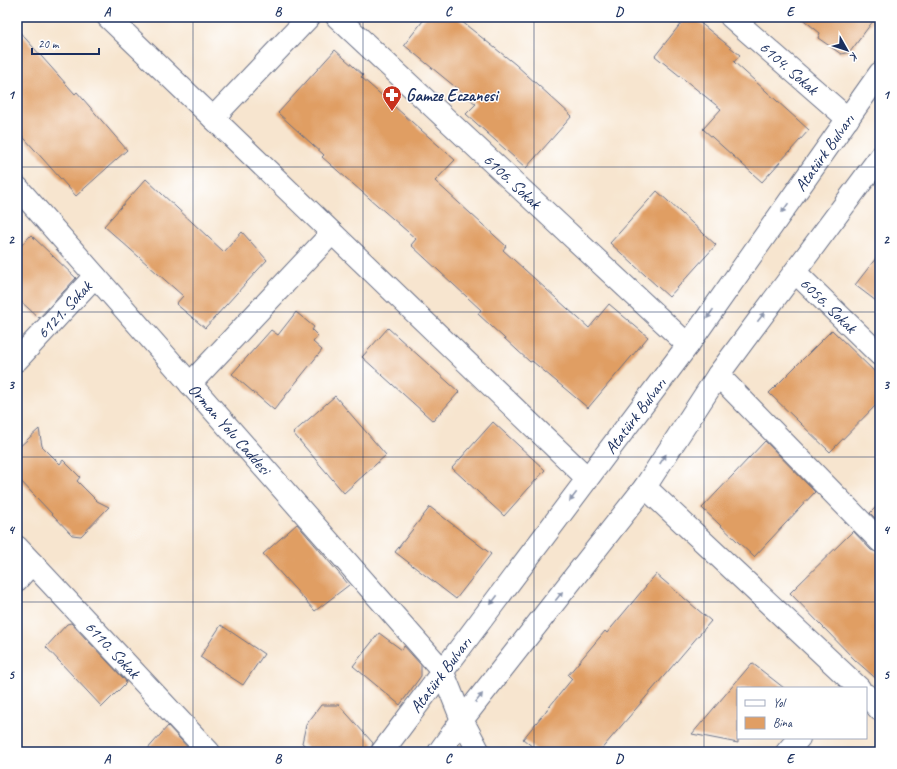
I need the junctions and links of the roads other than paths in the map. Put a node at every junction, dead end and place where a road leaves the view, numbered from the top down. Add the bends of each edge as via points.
1 (108, 17) edge
2 (309, 17) edge
3 (337, 17) edge
4 (731, 17) edge
5 (880, 73) edge
6 (213, 118) junction
7 (848, 119) junction
8 (880, 157) edge
9 (17, 187) edge
10 (332, 233) junction
11 (794, 272) junction
12 (95, 276) junction
13 (688, 345) junction
14 (880, 355) edge
15 (17, 360) edge
16 (718, 375) junction
17 (190, 384) junction
18 (587, 478) junction
19 (646, 486) junction
20 (880, 541) edge
21 (17, 547) edge
22 (32, 563) junction
23 (17, 580) edge
24 (442, 670) junction
25 (849, 685) edge
26 (867, 697) edge
27 (880, 710) edge
28 (462, 720) junction
29 (798, 739) edge
30 (209, 752) edge
31 (382, 752) edge
32 (439, 752) edge
33 (478, 752) edge
34 (788, 752) edge

1 - 6 street
2 - 6 street
3 - 13 street, 6106. Sokak
4 - 7 street, 6104. Sokak
5 - 7 street, Atatürk Bulvarı
6 - 10 street
7 -> 13 street, Atatürk Bulvarı
8 - 11 street
9 - 12 street, Orman Yolu Caddesi
10 - 17 street
10 - 18 street
11 - 14 street, 6056. Sokak
16 -> 11 street
12 - 15 street, 6121. Sokak
12 - 17 street, Orman Yolu Caddesi
13 - 18 street, Atatürk Bulvarı
19 -> 16 street
16 - 20 street
17 - 24 street, Orman Yolu Caddesi
18 -> 24 street, Atatürk Bulvarı
19 - 25 street
28 -> 19 street
21 - 22 street, 6110. Sokak
22 - 23 street
22 - 30 street, 6110. Sokak
24 - 28 street, Orman Yolu Caddesi
24 - 31 street, Atatürk Bulvarı
26 - 27 street
28 - 32 street
28 - 33 street, Orman Yolu Caddesi
29 - 34 street

